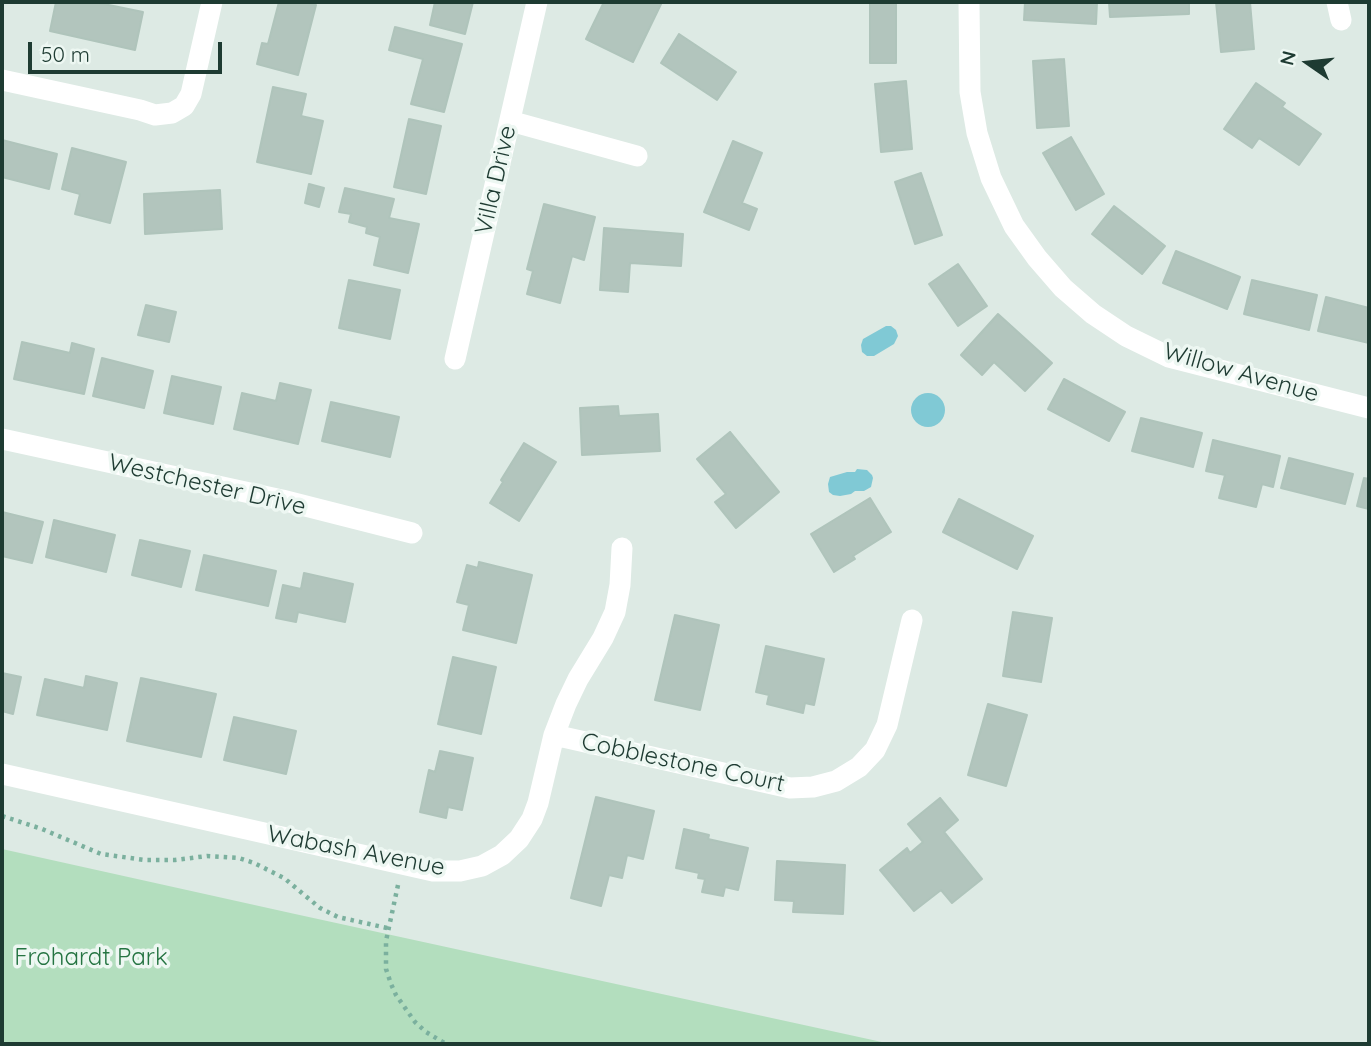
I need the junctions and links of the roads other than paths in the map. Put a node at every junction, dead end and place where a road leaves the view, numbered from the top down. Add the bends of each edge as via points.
1 (212, 2) edge
2 (537, 2) edge
3 (968, 2) edge
4 (2, 80) edge
5 (510, 121) junction
6 (637, 156) dead end
7 (455, 359) dead end
8 (1369, 408) edge
9 (2, 439) edge
10 (412, 533) dead end
11 (622, 548) dead end
12 (912, 620) dead end
13 (554, 734) junction
14 (2, 774) edge

1 - 4 street via 191,94 184,106 172,113 155,115
2 - 5 street, Villa Drive
3 - 8 street, Willow Avenue via 970,92 991,178 1014,226 1063,288 1126,336 1169,357
5 - 6 street
5 - 7 street, Villa Drive
9 - 10 street, Westchester Drive
11 - 13 street, Wabash Avenue via 615,612
12 - 13 street, Cobblestone Court via 887,725 875,750 836,782 790,788
13 - 14 street, Wabash Avenue via 538,803 519,839 482,866 460,871 403,864

